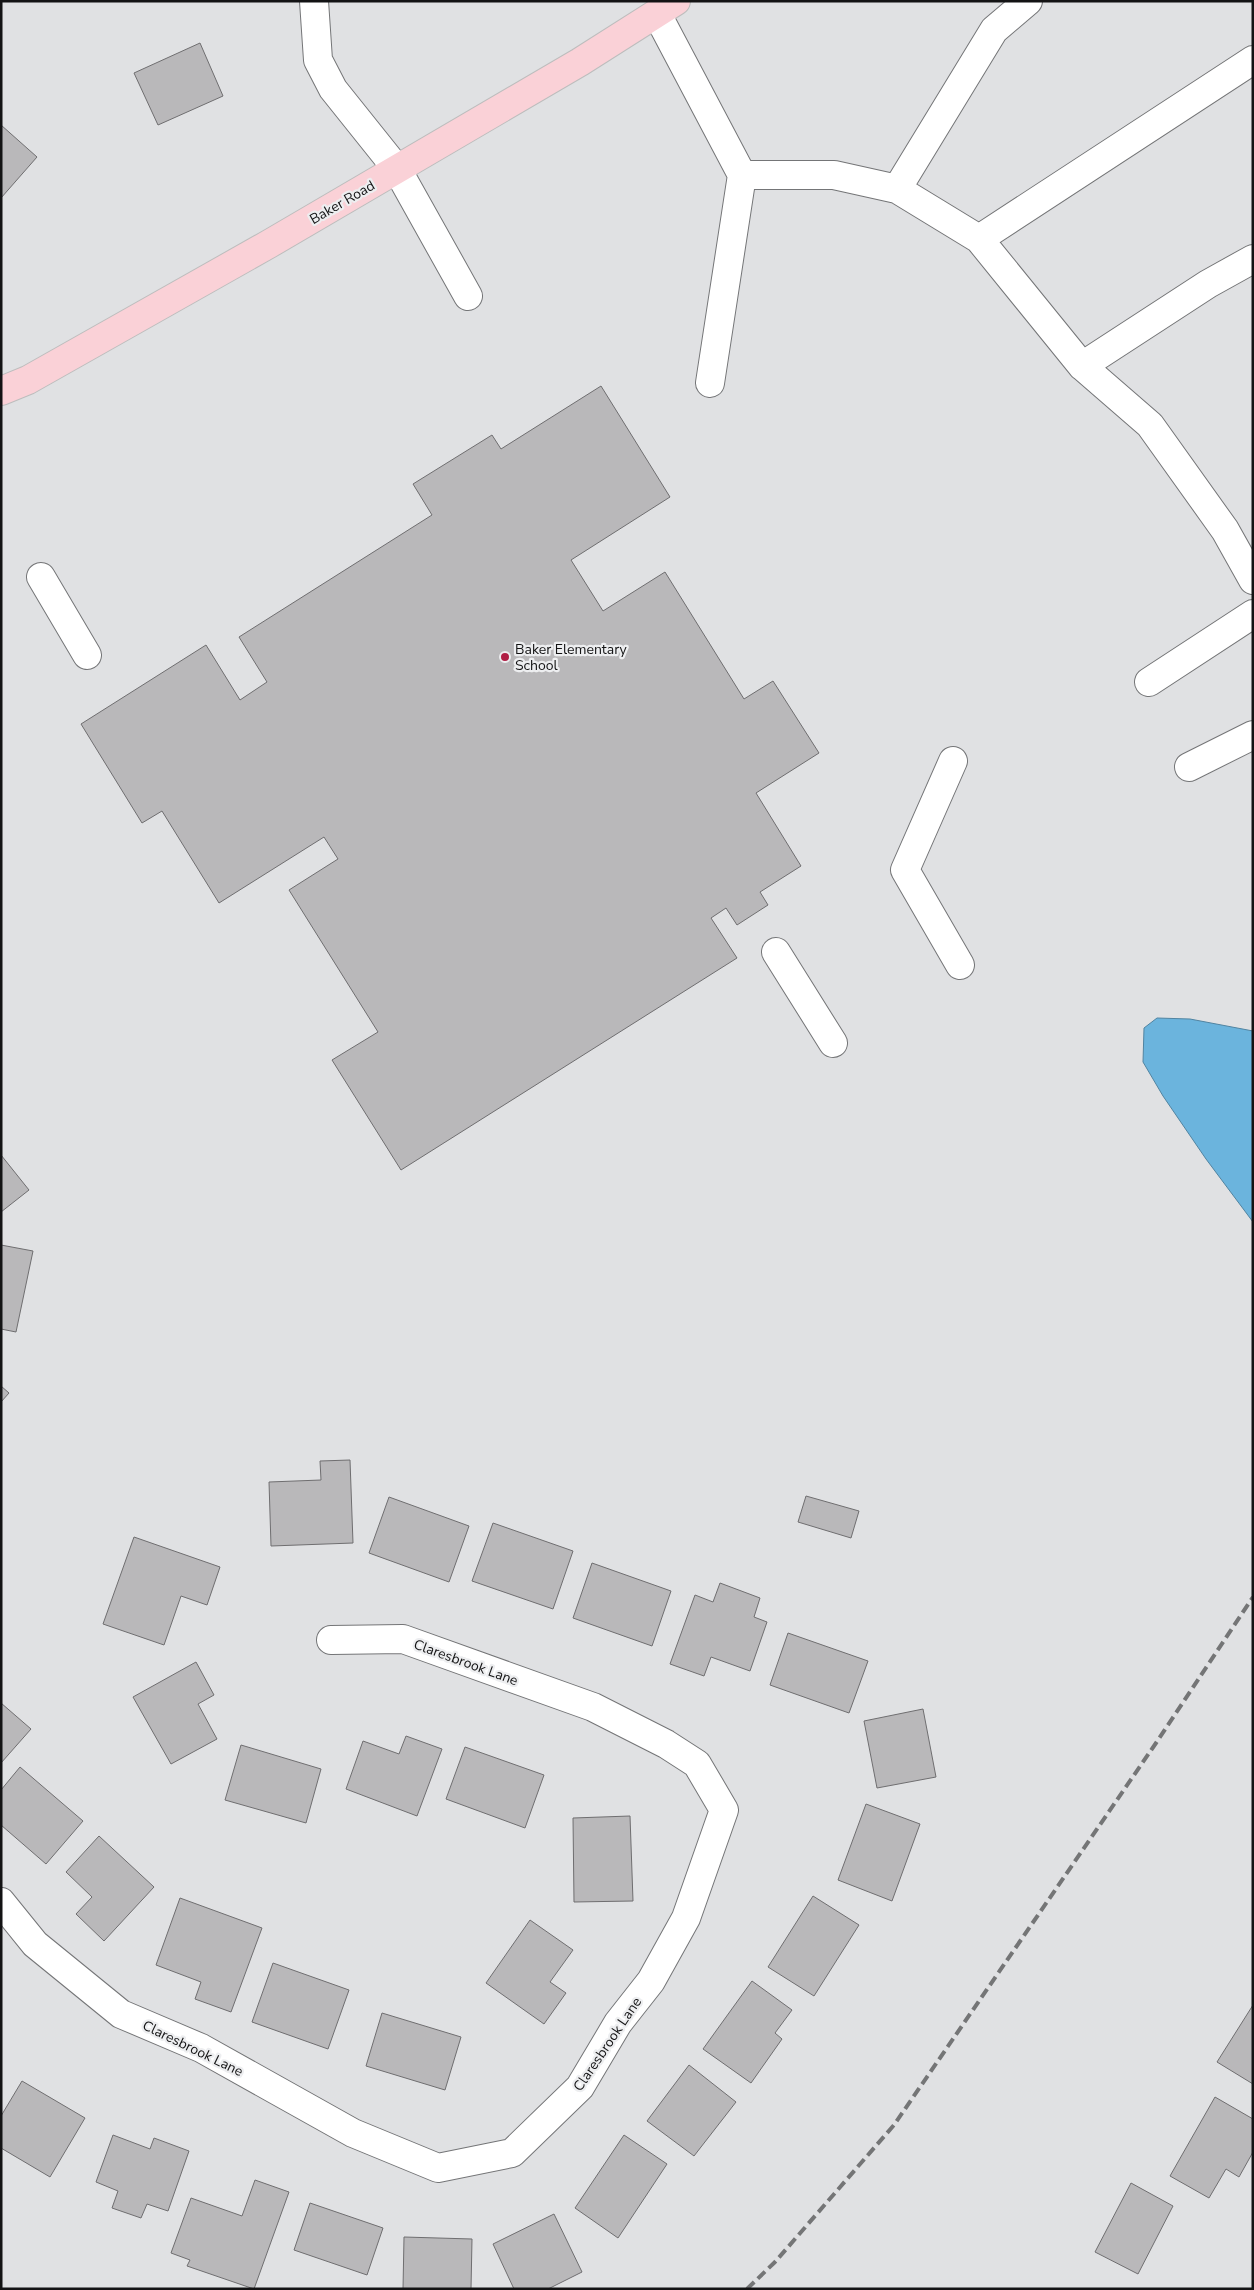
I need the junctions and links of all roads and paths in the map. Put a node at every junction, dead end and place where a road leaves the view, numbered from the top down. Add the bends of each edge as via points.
1 (314, 1) edge
2 (1028, 1) edge
3 (667, 7) edge
4 (1253, 60) edge
5 (397, 169) junction
6 (742, 175) junction
7 (897, 189) junction
8 (979, 239) junction
9 (1253, 259) edge
10 (468, 296) dead end
11 (1082, 366) junction
12 (710, 383) dead end
13 (1, 391) edge
14 (41, 577) dead end
15 (1253, 580) edge
16 (1253, 614) edge
17 (87, 655) dead end
18 (1149, 682) dead end
19 (1253, 735) edge
20 (953, 761) dead end
21 (1189, 767) dead end
22 (776, 952) dead end
23 (960, 965) dead end
24 (833, 1043) dead end
25 (331, 1640) dead end
26 (1, 1902) edge

1 - 5 street via 318,60 334,89
2 - 7 street via 994,30
3 - 5 main road, Baker Road
3 - 6 street
4 - 8 street
5 - 10 street
5 - 13 main road, Baker Road via 36,375
6 - 7 street via 834,175
6 - 12 street
7 - 8 street
8 - 11 street
9 - 11 street via 1208,284
11 - 15 street via 1150,425 1225,530
14 - 17 street
16 - 18 street
19 - 21 street
20 - 23 street via 905,870
22 - 24 street
25 - 26 street, Claresbrook Lane via 403,1639 593,1707 666,1744 697,1764 724,1810 686,1918 651,1980 618,2023 580,2087 512,2153 438,2168 353,2133 201,2048 121,2014 35,1944

